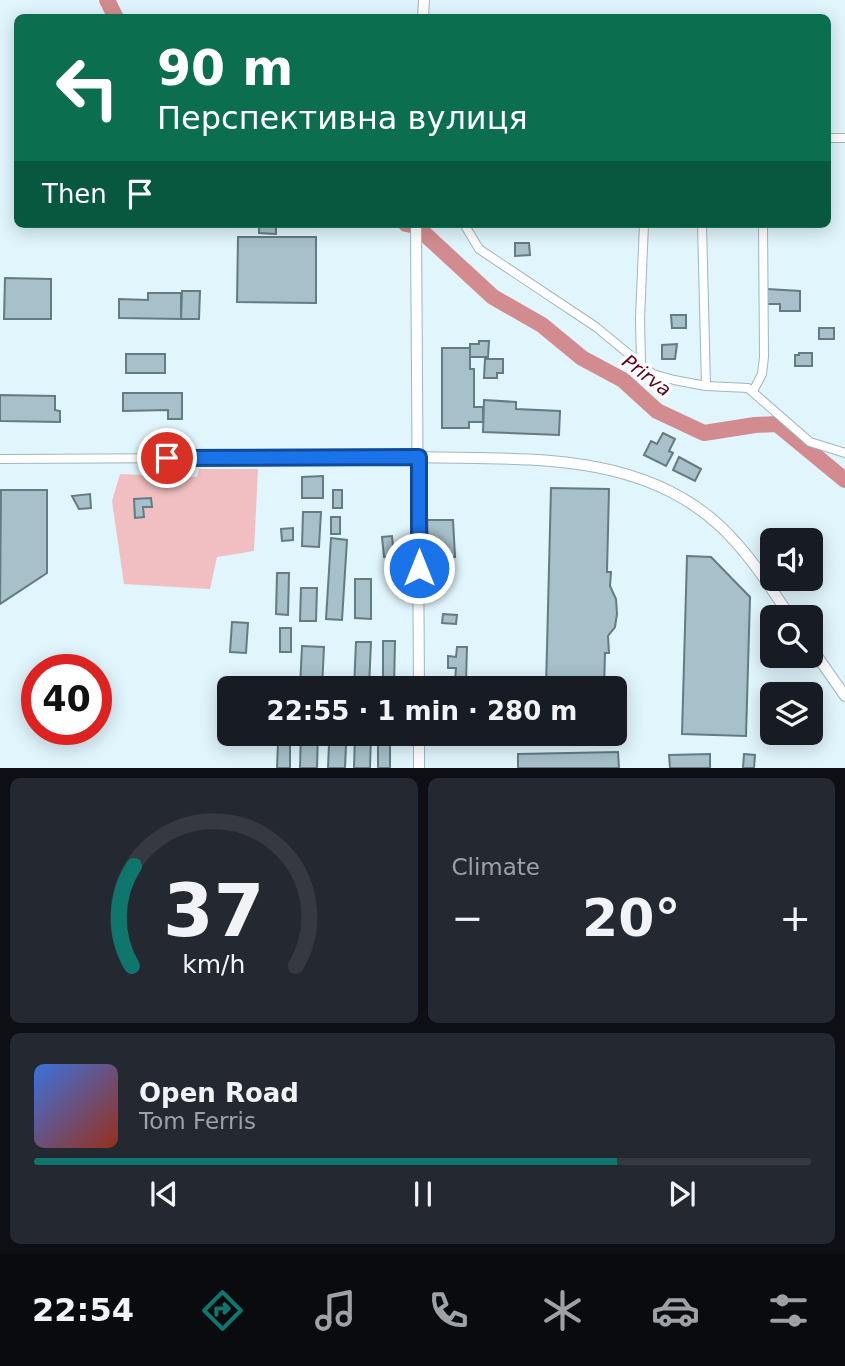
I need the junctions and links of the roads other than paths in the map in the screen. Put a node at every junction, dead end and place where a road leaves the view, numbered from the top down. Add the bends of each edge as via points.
1 (416, 228) edge
2 (466, 228) edge
3 (645, 228) edge
4 (702, 228) edge
5 (763, 228) edge
6 (642, 365) junction
7 (706, 386) junction
8 (753, 391) junction
9 (845, 453) edge
10 (419, 457) junction
11 (0, 459) edge
12 (782, 605) edge
13 (823, 665) edge
14 (419, 676) edge
15 (845, 696) edge
16 (419, 746) edge
17 (419, 768) edge

1 - 10 street
2 - 6 street via 479,249 596,327
3 - 6 street
4 - 7 street
5 - 8 street via 764,356
6 - 7 street via 674,380
7 - 8 street
8 - 9 street via 810,442
10 - 11 street
10 - 12 street via 566,461 641,477 718,524 743,549
10 - 14 street
13 - 15 street
16 - 17 street

